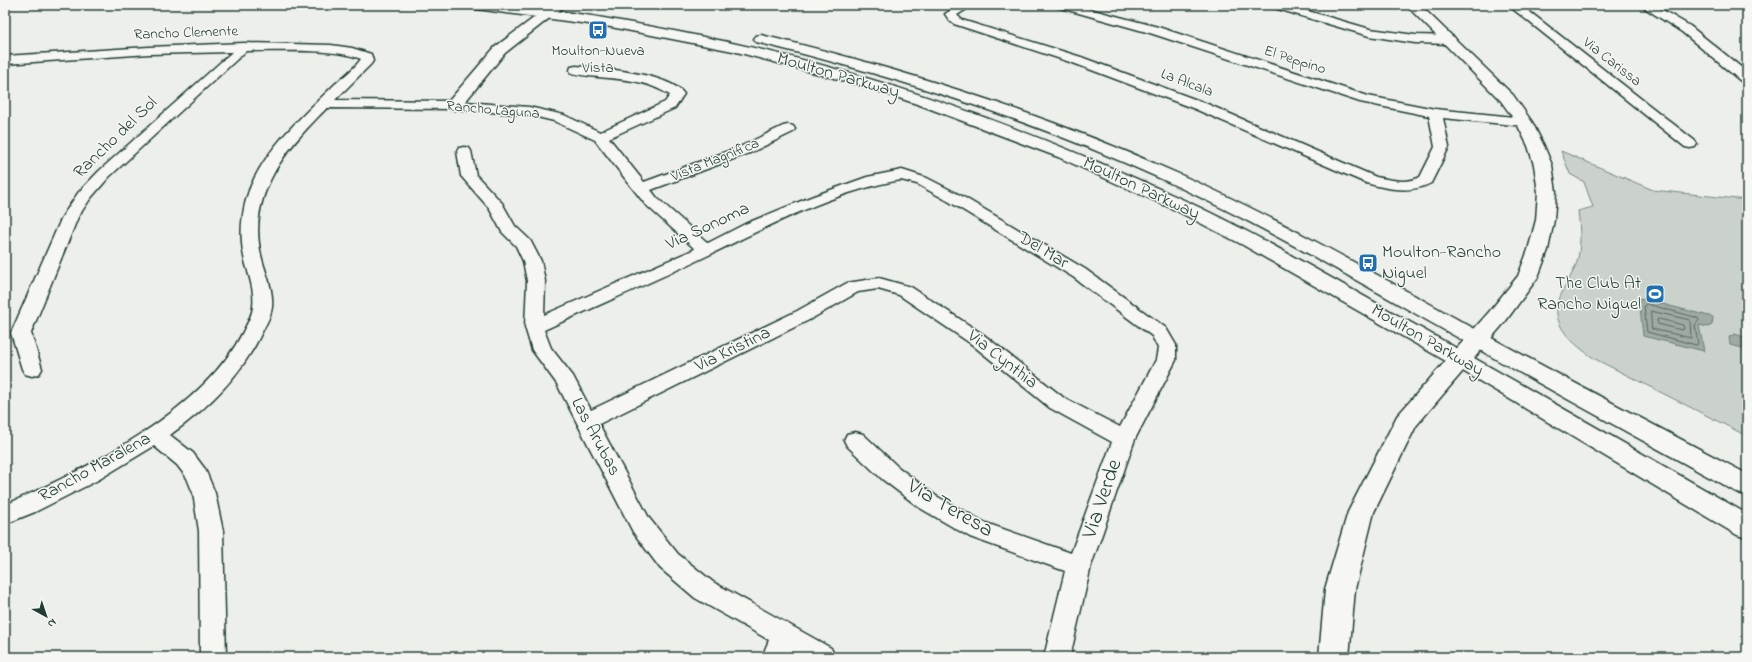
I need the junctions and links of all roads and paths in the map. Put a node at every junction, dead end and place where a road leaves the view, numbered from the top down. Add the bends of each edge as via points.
1 (476, 5) edge
2 (567, 5) edge
3 (966, 5) edge
4 (1061, 5) edge
5 (1275, 5) edge
6 (1315, 5) edge
7 (1414, 5) edge
8 (1514, 5) edge
9 (1646, 5) edge
10 (552, 10) edge
11 (623, 12) dead end
12 (1307, 14) junction
13 (660, 19) dead end
14 (1450, 40) junction
15 (244, 47) junction
16 (367, 57) joint
17 (5, 60) edge
18 (576, 70) dead end
19 (1747, 78) edge
20 (322, 104) junction
21 (454, 105) junction
22 (1435, 113) junction
23 (1524, 122) junction
24 (788, 129) dead end
25 (600, 137) junction
26 (1690, 144) dead end
27 (464, 151) dead end
28 (902, 175) joint
29 (640, 189) junction
30 (706, 250) junction
31 (879, 283) joint
32 (534, 327) junction
33 (1477, 340) junction
34 (1168, 348) joint
35 (1459, 359) junction
36 (32, 369) dead end
37 (586, 421) junction
38 (155, 435) junction
39 (1124, 439) junction
40 (855, 440) dead end
41 (1747, 486) edge
42 (5, 515) edge
43 (1747, 527) edge
44 (1079, 566) junction
45 (779, 647) edge
46 (213, 657) edge
47 (822, 657) edge
48 (1057, 657) edge
49 (1334, 657) edge

1 - 10 main road, Moulton Parkway
2 - 11 main road
3 - 22 street, La Alcala via 951,14 953,18 1078,60 1192,103 1371,180 1390,185 1418,184 1426,180 1442,147
4 - 22 street, El Peppino via 1154,30 1365,99
5 - 12 street
6 - 12 street
7 - 14 main road
8 - 26 street, Via Carissa
9 - 19 street via 1686,28
10 - 21 main road via 500,50
10 - 35 main road, Moulton Parkway via 735,47 865,82 995,126 1064,153 1182,206 1283,259
12 - 14 street via 1369,32 1416,39
13 - 33 main road, Moulton Parkway via 746,35 839,58 1051,128 1158,172 1281,230
14 - 23 main road via 1507,98
15 - 16 street, Rancho Clemente via 312,48 355,53
15 - 17 street, Rancho Clemente via 188,48
15 - 36 street, Rancho del Sol via 104,174 84,196 70,217 22,333
16 - 20 street, Rancho Maralena via 367,61
18 - 25 street via 623,75 667,87 677,94 670,105
20 - 21 street, Rancho Laguna
20 - 38 street, Rancho Maralena via 297,128 276,154 260,183 250,212 250,241 263,291 260,316 248,342 225,374 197,403
21 - 25 street, Rancho Laguna via 530,111 559,118
22 - 23 street, El Peppino
23 - 33 main road via 1543,165 1547,192 1545,220 1528,277
24 - 29 street, Vista Magnifica via 747,149
25 - 29 street, Rancho Laguna
27 - 32 street, Las Arubas via 469,176 496,206 508,228 524,244 532,261 536,281
28 - 30 street, Via Sonoma via 872,180 817,200
28 - 34 street, Del Mar via 922,181 954,198 1079,273 1159,332
29 - 30 street, Rancho Laguna
30 - 32 street, Via Sonoma
31 - 37 street, Via Kristina via 853,287 804,315
31 - 39 street, Via Cynthia via 905,291 978,339 1057,403
32 - 37 street, Las Arubas via 542,350 566,381
33 - 35 main road
33 - 41 main road, Moulton Parkway
34 - 39 street, Via Verde via 1166,360
35 - 43 main road, Moulton Parkway
35 - 49 main road via 1406,422 1361,512 1340,589
37 - 45 street, Las Arubas via 641,525 669,561
38 - 42 street, Rancho Maralena via 102,468
38 - 46 street via 185,459 197,475 204,493 211,531
39 - 44 street, Via Verde
40 - 44 street, Via Teresa via 890,473 928,502 978,530
44 - 48 street, Via Verde
45 - 47 street, Las Arubas

